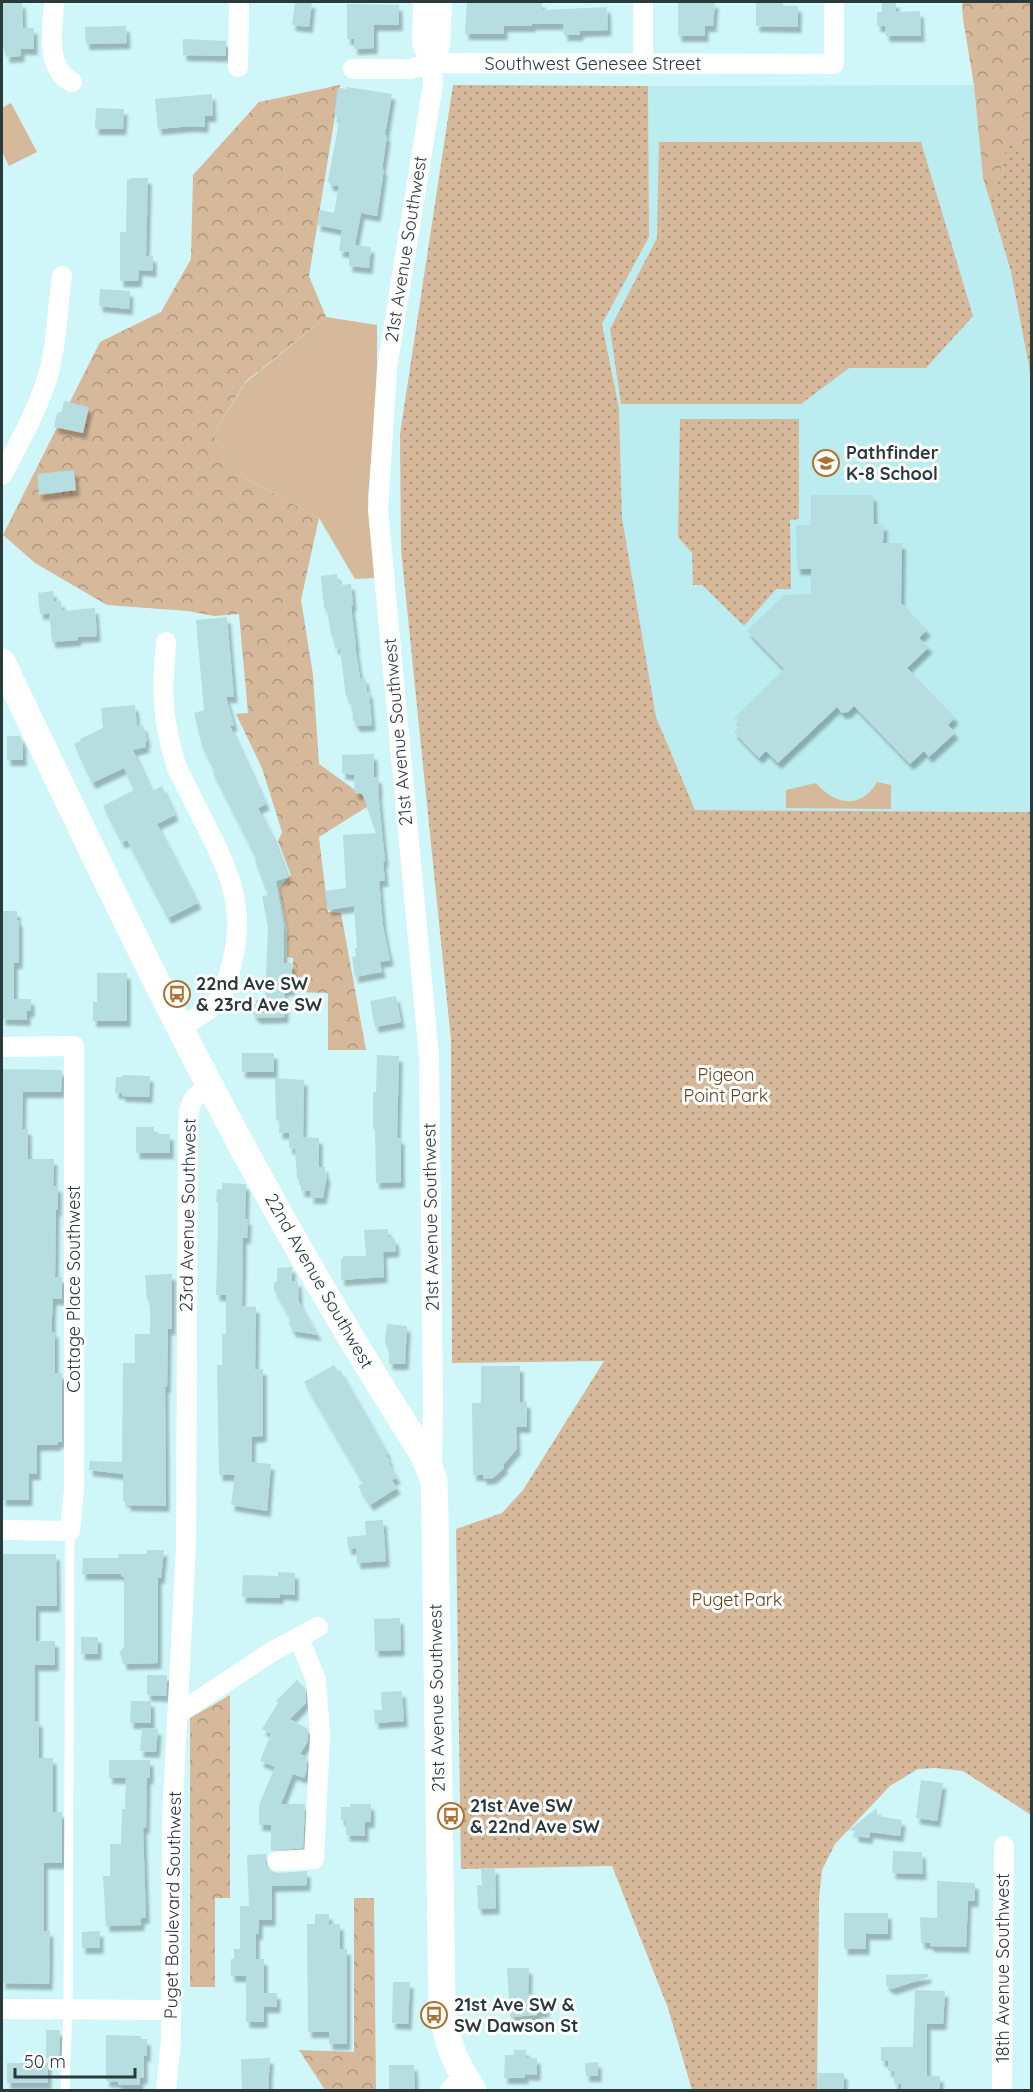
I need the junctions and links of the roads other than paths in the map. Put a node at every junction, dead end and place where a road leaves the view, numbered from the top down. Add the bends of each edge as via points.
1 (54, 2) edge
2 (239, 2) edge
3 (423, 2) edge
4 (442, 2) edge
5 (643, 2) edge
6 (834, 2) edge
7 (432, 63) junction
8 (643, 64) junction
9 (238, 67) dead end
10 (353, 69) dead end
11 (72, 82) dead end
12 (62, 276) dead end
13 (2, 475) edge
14 (166, 642) dead end
15 (2, 662) edge
16 (181, 1027) junction
17 (2, 1047) edge
18 (211, 1086) junction
19 (433, 1404) junction
20 (408, 1430) junction
21 (432, 1472) junction
22 (2, 1530) edge
23 (70, 1531) junction
24 (318, 1627) dead end
25 (299, 1638) junction
26 (179, 1713) junction
27 (177, 1755) joint
28 (1004, 1846) dead end
29 (278, 1861) dead end
30 (2, 2009) edge
31 (68, 2009) junction
32 (171, 2010) junction
33 (462, 2086) edge
34 (65, 2091) edge
35 (166, 2091) edge
36 (1002, 2091) edge

1 - 11 street via 53,57 62,77
2 - 9 street
3 - 7 street, 21st Avenue Southwest via 422,44
4 - 7 street, 21st Avenue Southwest via 440,46
5 - 8 street
6 - 8 street, Southwest Genesee Street via 834,64
7 - 8 street, Southwest Genesee Street
7 - 10 street, Southwest Genesee Street via 410,69
7 - 19 street, 21st Avenue Southwest via 433,84 387,368 378,510 429,1056
12 - 13 street via 47,381
14 - 16 street via 164,701 177,768 225,866 238,914 236,942 221,998 213,1008
15 - 16 street
16 - 18 street
17 - 23 street, Cottage Place Southwest via 74,1046 74,1490
18 - 20 street, 22nd Avenue Southwest via 317,1280
18 - 26 street, 23rd Avenue Southwest via 191,1102 188,1121 186,1546
19 - 20 street via 423,1419
19 - 21 street, 21st Avenue Southwest
20 - 21 street, 22nd Avenue Southwest
21 - 33 street, 21st Avenue Southwest via 442,2007 446,2037
22 - 23 street
23 - 31 lane
24 - 25 street
25 - 26 street
25 - 29 street via 316,1680 320,1735 314,1859
26 - 27 street, 23rd Avenue Southwest
27 - 32 street, Puget Boulevard Southwest via 172,1821
28 - 36 street, 18th Avenue Southwest
30 - 31 street
31 - 32 street
31 - 34 lane
32 - 35 street, Puget Boulevard Southwest

